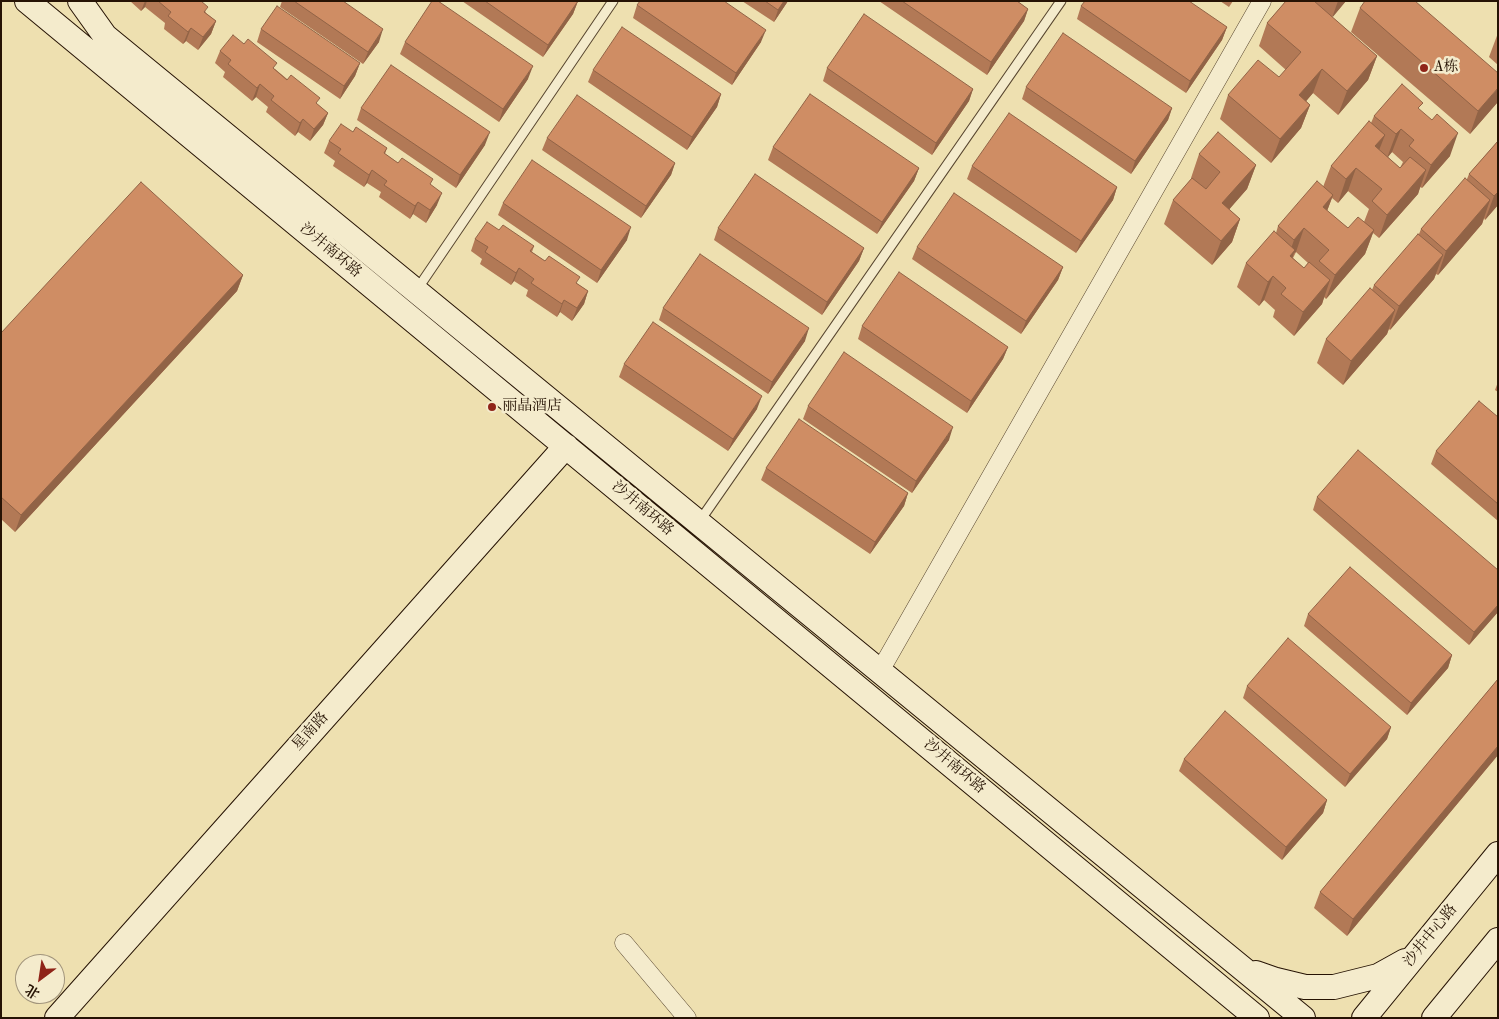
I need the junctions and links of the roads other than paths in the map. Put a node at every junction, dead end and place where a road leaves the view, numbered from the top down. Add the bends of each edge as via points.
1 (27, 1) edge
2 (44, 1) edge
3 (69, 1) edge
4 (80, 1) edge
5 (613, 1) edge
6 (1061, 1) edge
7 (1262, 1) edge
8 (98, 44) junction
9 (416, 291) junction
10 (566, 446) junction
11 (699, 522) junction
12 (880, 671) junction
13 (1498, 854) edge
14 (1498, 940) edge
15 (624, 943) dead end
16 (1422, 947) junction
17 (1236, 963) junction
18 (1440, 1014) edge
19 (57, 1018) edge
20 (687, 1018) edge
21 (1257, 1018) edge
22 (1302, 1018) edge
23 (1364, 1018) edge

1 - 8 main road, 沙井南环路
2 - 8 main road
3 - 8 main road
4 - 8 main road, 沙井南环路
5 - 9 lane
6 - 11 lane
7 - 12 street
8 - 9 main road, 沙井南环路
8 - 10 main road, 沙井南环路
9 - 11 main road, 沙井南环路
10 - 19 main road, 星南路
10 - 21 main road, 沙井南环路
11 - 12 main road, 沙井南环路
12 - 17 main road, 沙井南环路
13 - 16 main road, 沙井中心路
14 - 18 main road
15 - 20 street
16 - 17 main road via 1391,970 1363,981 1334,987 1291,984
16 - 23 main road, 沙井中心路
17 - 22 main road, 沙井南环路

